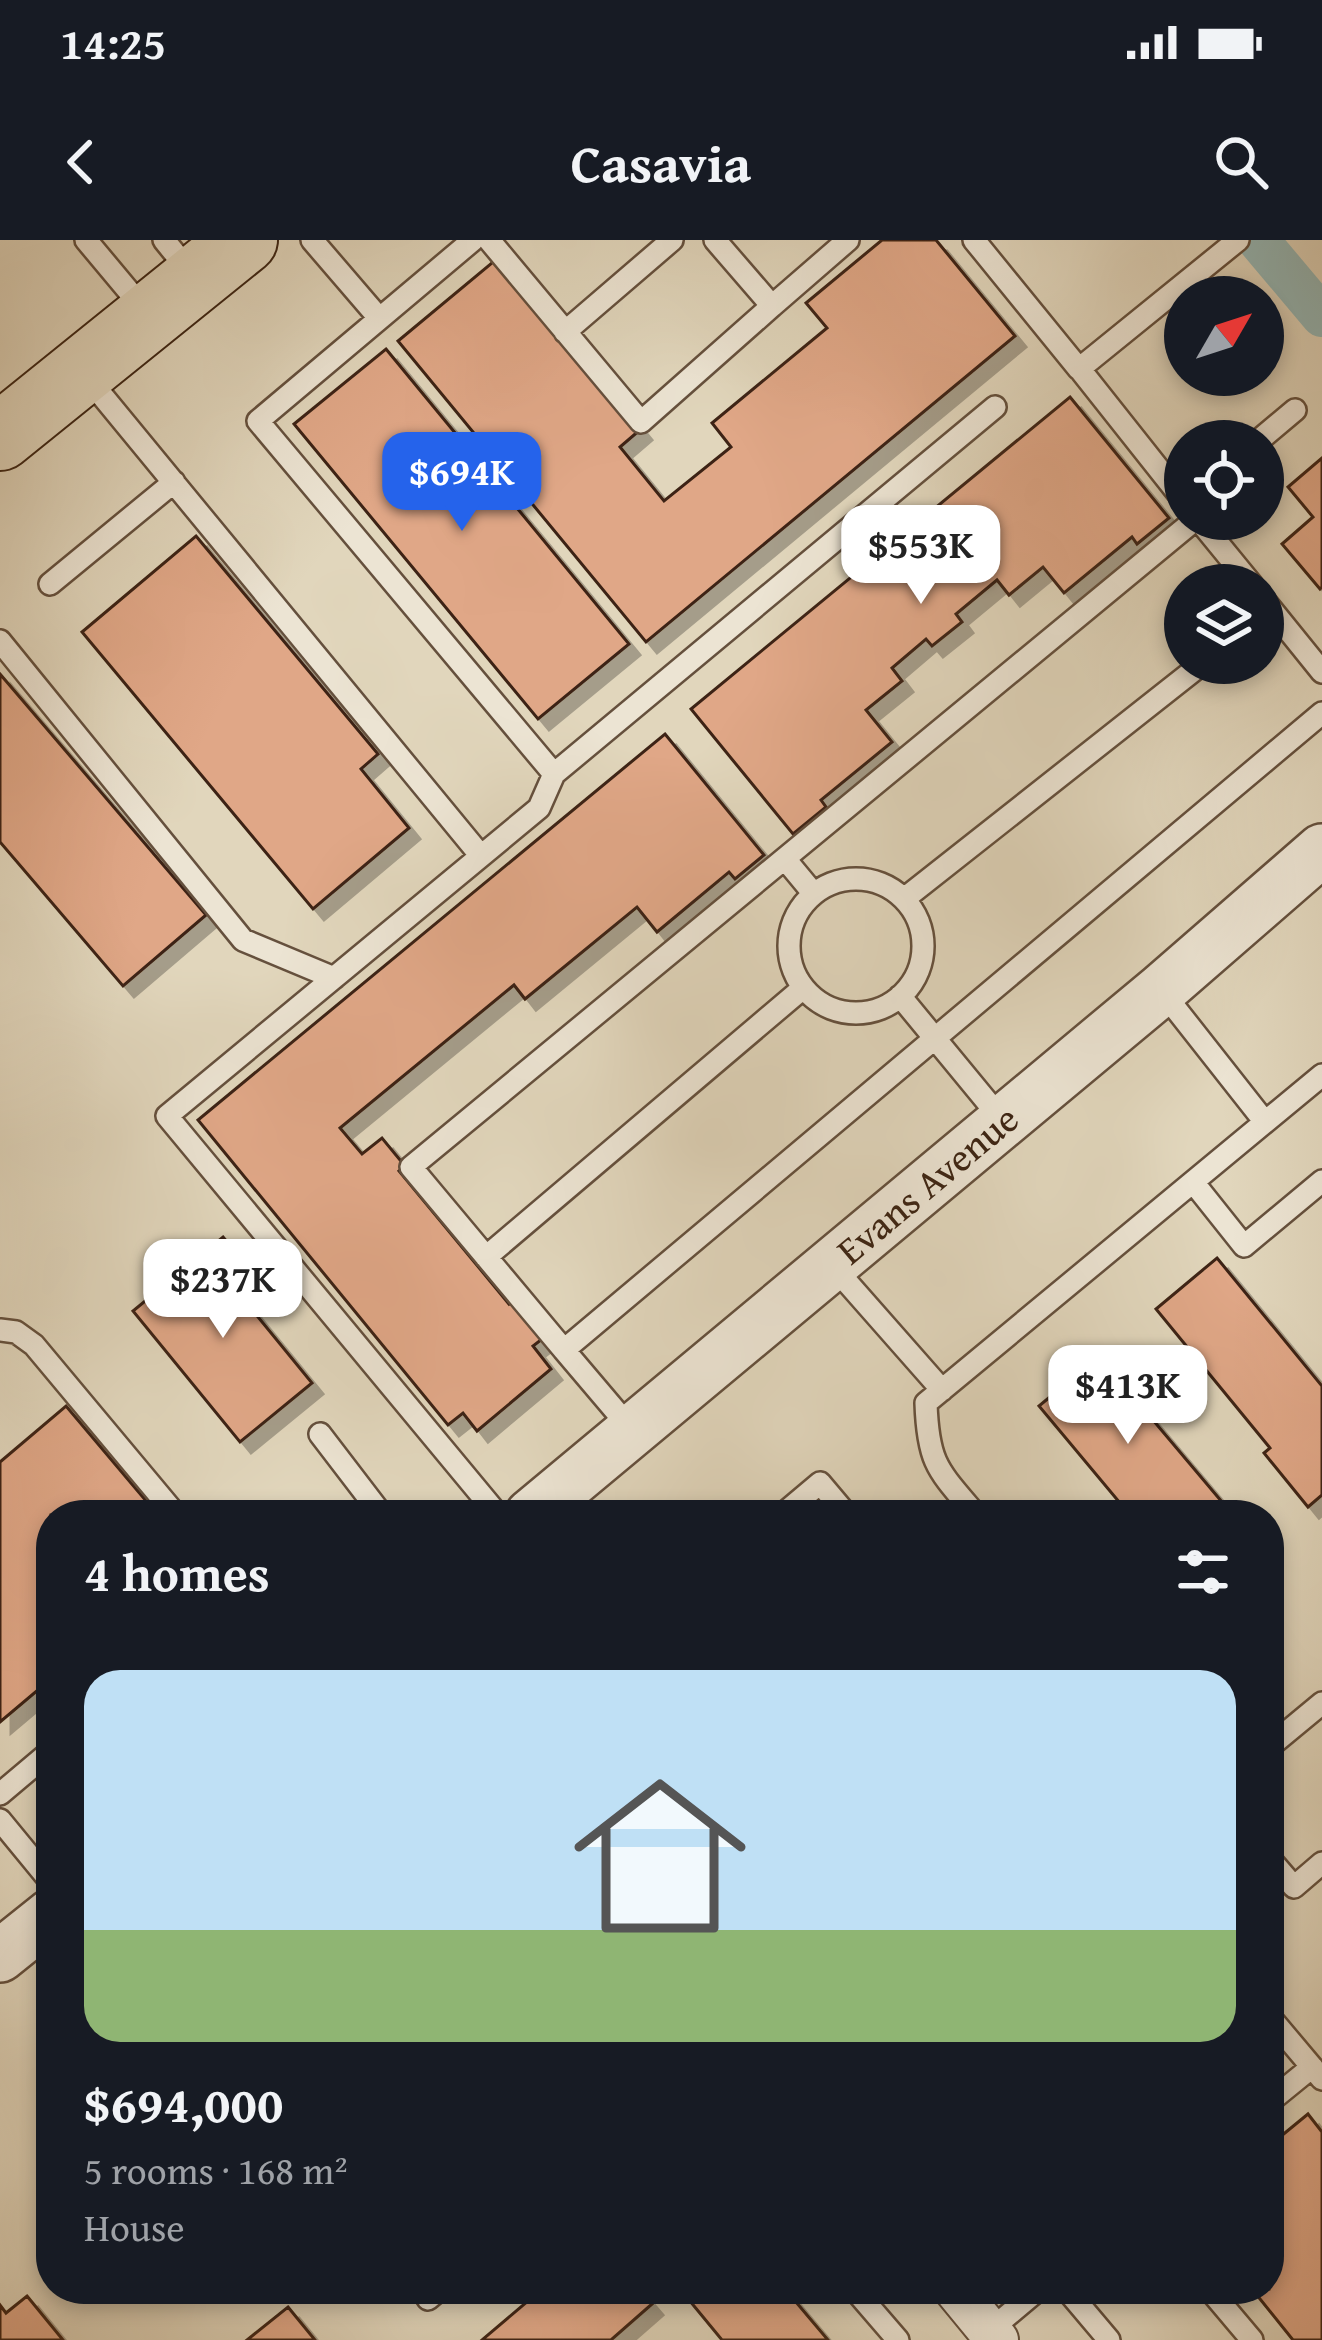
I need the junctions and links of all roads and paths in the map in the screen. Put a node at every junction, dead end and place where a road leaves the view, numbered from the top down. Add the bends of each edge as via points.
1 (86, 240) edge
2 (312, 240) edge
3 (472, 240) edge
4 (489, 240) edge
5 (672, 240) edge
6 (716, 240) edge
7 (848, 240) edge
8 (974, 240) edge
9 (1238, 240) edge
10 (188, 269) edge
11 (772, 306) junction
12 (379, 318) junction
13 (565, 332) junction
14 (1078, 367) junction
15 (82, 371) junction
16 (995, 406) dead end
17 (1295, 410) dead end
18 (1283, 420) edge
19 (0, 437) edge
20 (1164, 476) edge
21 (174, 482) junction
22 (1171, 540) edge
23 (1214, 540) edge
24 (1234, 564) edge
25 (50, 584) dead end
26 (1284, 629) edge
27 (0, 641) edge
28 (1322, 672) edge
29 (1176, 684) edge
30 (1322, 713) edge
31 (554, 774) junction
32 (1322, 850) edge
33 (481, 856) junction
34 (784, 859) junction
35 (814, 894) junction
36 (904, 899) junction
37 (334, 978) junction
38 (803, 988) junction
39 (1161, 990) junction
40 (900, 996) junction
41 (935, 1038) junction
42 (1322, 1075) edge
43 (1003, 1121) junction
44 (1264, 1122) junction
45 (1322, 1181) edge
46 (1193, 1182) junction
47 (486, 1258) junction
48 (831, 1264) junction
49 (0, 1330) edge
50 (564, 1350) junction
51 (942, 1390) junction
52 (631, 1429) junction
53 (320, 1434) dead end
54 (163, 1500) edge
55 (371, 1500) edge
56 (486, 1500) edge
57 (548, 1500) edge
58 (800, 1500) edge
59 (834, 1500) edge
60 (963, 1500) edge
61 (1322, 1703) edge
62 (1284, 1735) edge
63 (36, 1764) edge
64 (0, 1794) edge
65 (0, 1820) edge
66 (1322, 1863) edge
67 (36, 1864) edge
68 (1284, 1875) edge
69 (1284, 2034) edge
70 (1317, 2073) edge
71 (1284, 2093) edge
72 (867, 2304) edge
73 (967, 2304) edge
74 (1024, 2304) edge
75 (1079, 2304) edge
76 (1222, 2304) edge
77 (993, 2335) edge
78 (898, 2340) edge
79 (1109, 2340) edge
80 (1252, 2340) edge

1 - 10 lane
2 - 12 lane
3 - 12 lane
4 - 13 lane
5 - 13 lane
6 - 11 lane
7 - 11 lane
8 - 14 lane
9 - 14 lane
10 - 15 main road
11 - 13 lane via 641,422
12 - 31 lane via 258,421
14 - 20 lane
15 - 19 main road
15 - 21 lane
16 - 31 lane
17 - 18 lane
21 - 25 lane
21 - 33 lane
22 - 34 lane
23 - 24 lane
26 - 28 lane
27 - 37 lane via 243,940
29 - 36 lane
30 - 41 lane
31 - 33 lane via 539,808
32 - 39 street, Evans Avenue
33 - 37 lane
34 - 35 lane
34 - 47 lane via 410,1168
35 - 36 lane via 864,879
35 - 38 lane via 802,904 788,946
36 - 40 lane via 922,938 914,980
37 - 56 lane via 167,1116
38 - 40 lane via 839,1011 861,1013
38 - 47 lane
39 - 43 street, Evans Avenue
39 - 44 lane
40 - 41 lane
41 - 43 lane
41 - 50 lane
42 - 44 lane
43 - 48 street, Evans Avenue
44 - 46 lane
45 - 46 lane via 1244,1246
46 - 51 lane
47 - 50 lane
48 - 51 lane
48 - 52 street, Evans Avenue
49 - 54 lane via 34,1345
50 - 52 lane
51 - 60 lane via 926,1403 927,1447
52 - 57 street, Evans Avenue
53 - 55 lane
58 - 59 lane via 820,1483
61 - 62 lane
63 - 64 lane
65 - 67 lane
66 - 68 lane via 1294,1887
69 - 70 lane
70 - 71 lane
72 - 78 lane
73 - 77 street
74 - 77 lane
75 - 79 lane
76 - 80 lane

